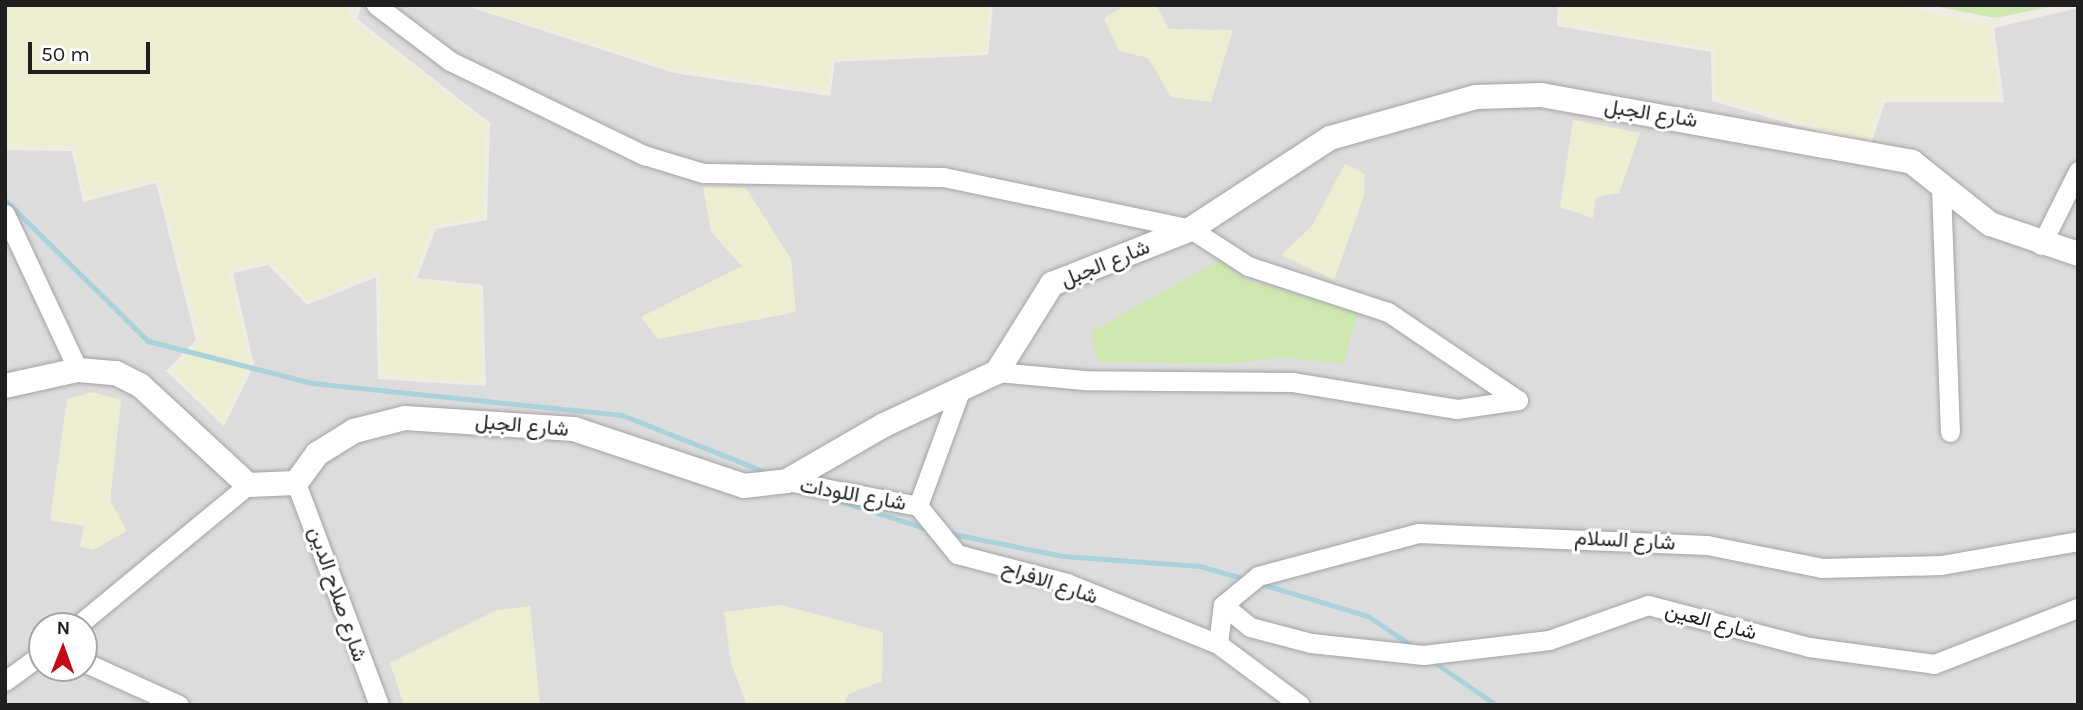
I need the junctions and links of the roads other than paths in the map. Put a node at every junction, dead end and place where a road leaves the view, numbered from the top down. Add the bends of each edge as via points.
1 (376, 5) edge
2 (2078, 171) edge
3 (1941, 188) junction
4 (5, 214) edge
5 (1191, 229) junction
6 (2041, 245) junction
7 (2078, 254) edge
8 (78, 370) junction
9 (997, 372) junction
10 (5, 387) edge
11 (960, 391) junction
12 (1950, 432) dead end
13 (787, 481) junction
14 (296, 483) junction
15 (248, 485) junction
16 (918, 506) junction
17 (2078, 541) edge
18 (1223, 605) junction
19 (2078, 608) edge
20 (93, 612) edge
21 (1218, 644) junction
22 (28, 664) edge
23 (98, 668) edge
24 (5, 681) edge
25 (179, 705) edge
26 (379, 705) edge
27 (1300, 705) edge

1 - 5 street via 450,61 644,155 703,173 943,177
2 - 6 street
3 - 5 street, شارع الجبل via 1912,162 1846,146 1541,95 1476,97 1330,138
3 - 6 street, شارع الجبل via 1990,224
3 - 12 street
4 - 8 street
5 - 9 street, شارع الجبل via 1052,284
5 - 9 street via 1248,266 1388,312 1518,400 1457,409 1293,382 1084,380
6 - 7 street, شارع الجبل
8 - 10 street
8 - 15 street via 116,373 139,385
9 - 11 street, شارع الجبل
11 - 13 street, شارع الجبل via 884,425
11 - 16 street
13 - 14 street, شارع الجبل via 744,486 574,429 405,418 354,431 317,454
13 - 16 street, شارع اللودات
14 - 15 street
14 - 26 street, شارع صلاح الدين
15 - 20 street
16 - 21 street, شارع الافراح via 957,554 1067,583
17 - 18 street, شارع السلام via 1941,565 1822,568 1707,545 1418,533 1258,576
18 - 19 street, شارع العين via 1250,627 1311,643 1423,655 1549,640 1648,605 1809,647 1934,664
18 - 21 street
21 - 27 street, شارع الافراح
22 - 24 street
23 - 25 street

